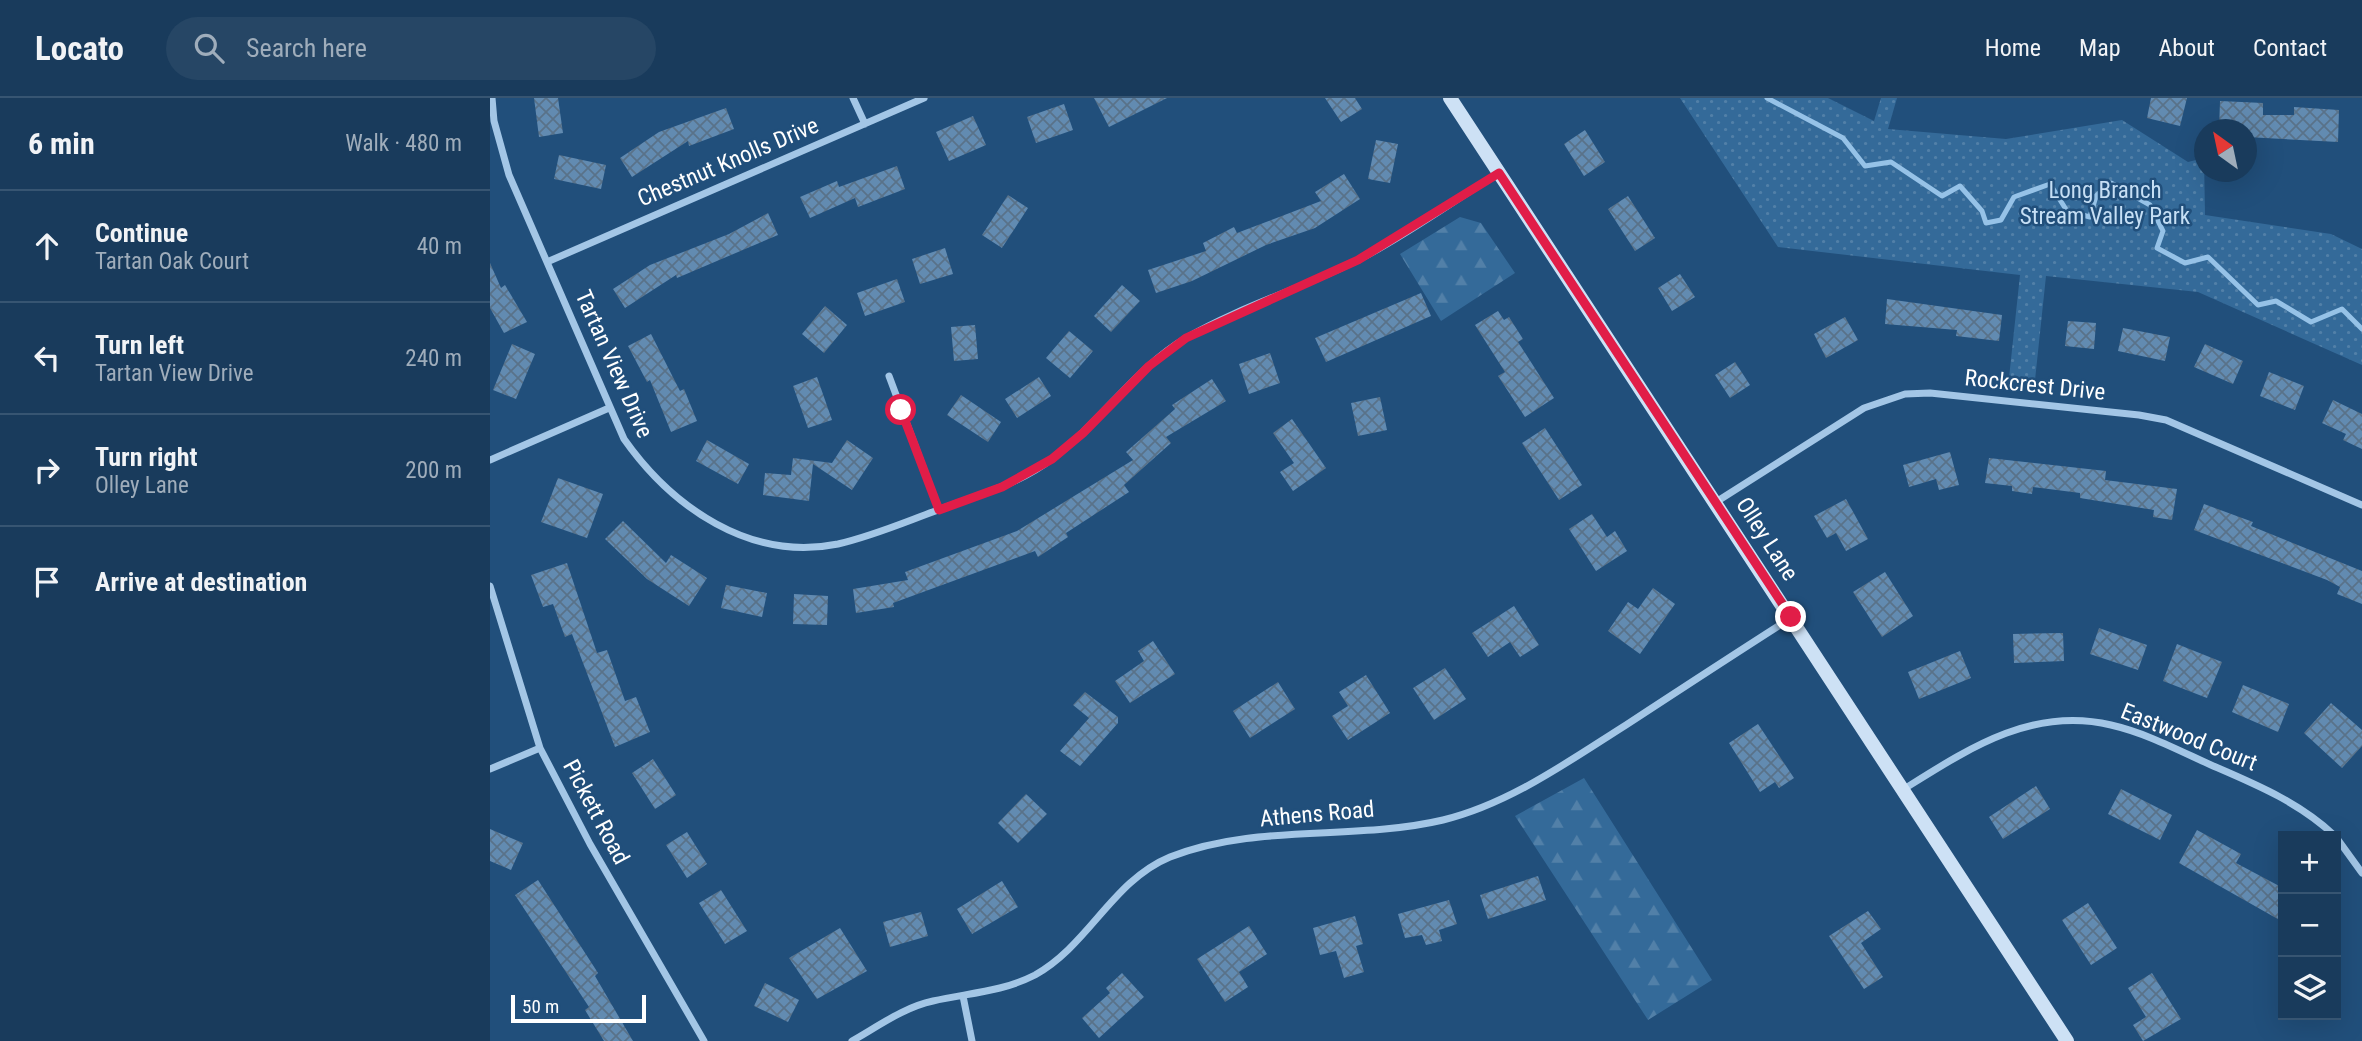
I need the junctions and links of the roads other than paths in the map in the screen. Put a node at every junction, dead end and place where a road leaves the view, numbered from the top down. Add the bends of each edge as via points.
1 (492, 98) edge
2 (853, 98) edge
3 (924, 98) edge
4 (1450, 98) edge
5 (865, 124) junction
6 (1499, 173) junction
7 (547, 262) junction
8 (889, 376) dead end
9 (609, 408) junction
10 (490, 460) edge
11 (1716, 502) junction
12 (2362, 505) edge
13 (939, 510) junction
14 (490, 586) edge
15 (1791, 617) junction
16 (540, 748) junction
17 (490, 769) edge
18 (1904, 789) junction
19 (2328, 831) edge
20 (2341, 845) edge
21 (2362, 873) edge
22 (963, 996) junction
23 (704, 1041) edge
24 (852, 1041) edge
25 (972, 1041) edge
26 (2067, 1041) edge

1 - 7 street, Tartan View Drive via 503,158
2 - 5 street
3 - 5 street, Chestnut Knolls Drive
4 - 6 main road, Olley Lane
5 - 7 street, Chestnut Knolls Drive
6 - 11 main road, Olley Lane
6 - 13 street, Tartan View Drive via 1358,260 1186,338 1149,366 1052,459 1002,487
7 - 9 street, Tartan View Drive
8 - 13 street
9 - 10 street
9 - 13 street, Tartan View Drive via 624,439 664,490 704,519 748,538 792,546 835,544
11 - 12 street, Rockcrest Drive via 1864,408 1905,394 1930,393 2166,421
11 - 15 main road, Olley Lane
14 - 16 street, Pickett Road
15 - 18 main road, Olley Lane
15 - 22 street, Athens Road via 1563,766 1520,789 1476,809 1416,825 1230,841 1168,858 1122,890 1054,963 1014,984
16 - 17 street
16 - 23 street, Pickett Road
18 - 19 street, Eastwood Court via 1993,736 2042,722 2087,720 2132,731 2250,782 2307,812
18 - 26 main road, Olley Lane
20 - 21 street, Eastwood Court
22 - 24 street, Athens Road via 911,1008
22 - 25 street

